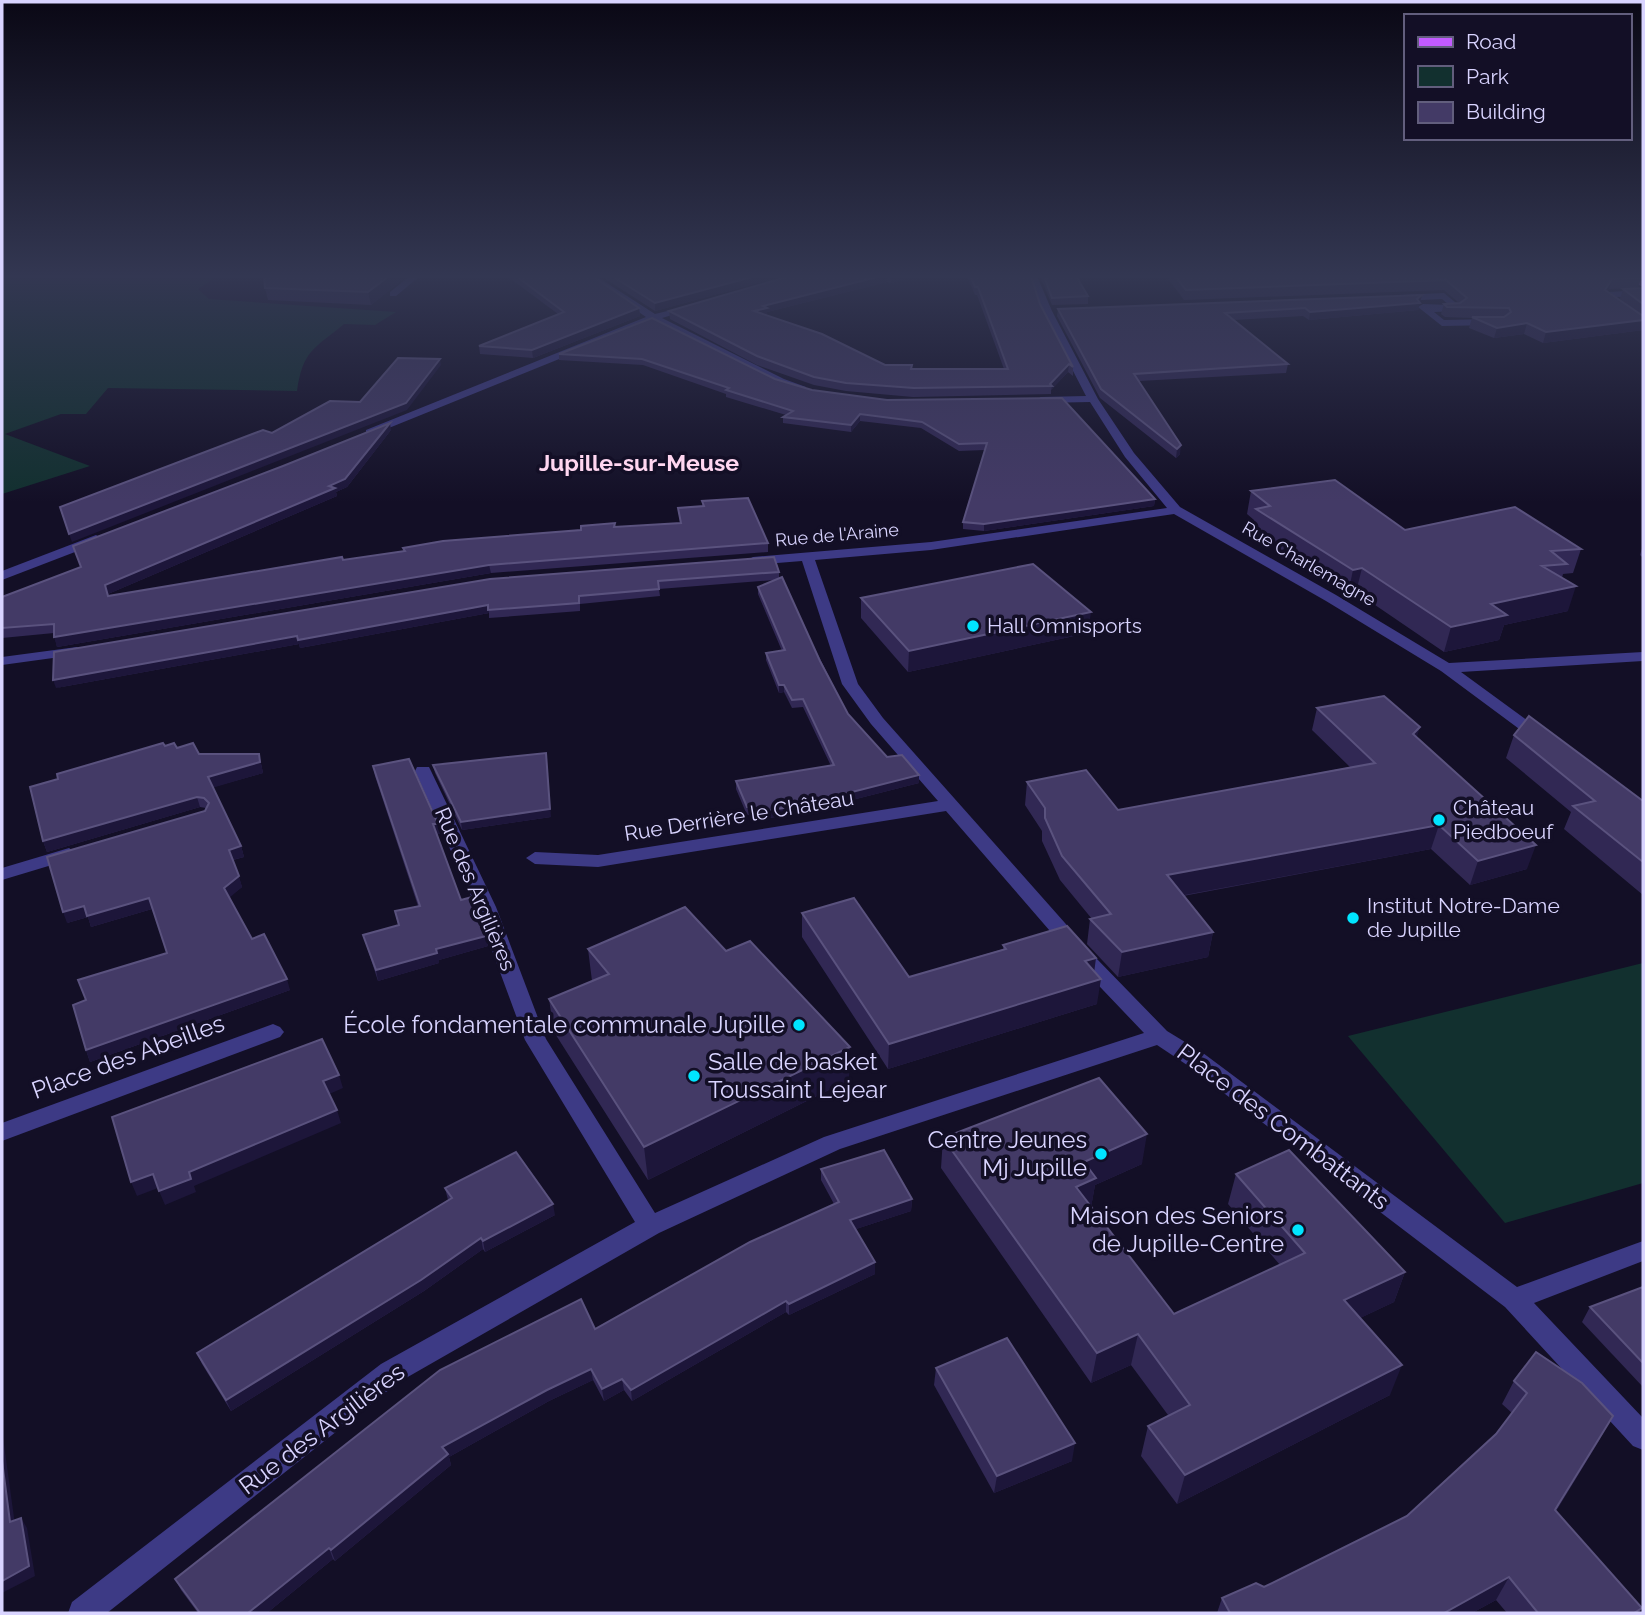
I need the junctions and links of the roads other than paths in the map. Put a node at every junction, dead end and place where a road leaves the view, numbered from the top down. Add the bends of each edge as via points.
1 (568, 351) edge
2 (721, 351) edge
3 (1068, 351) edge
4 (813, 391) edge
5 (1093, 399) junction
6 (1029, 400) edge
7 (355, 438) edge
8 (1176, 510) junction
9 (103, 537) edge
10 (807, 557) junction
11 (738, 562) edge
12 (2, 576) edge
13 (97, 648) edge
14 (1643, 656) edge
15 (2, 661) edge
16 (1446, 668) junction
17 (1557, 750) edge
18 (423, 771) dead end
19 (948, 805) junction
20 (82, 851) edge
21 (536, 858) dead end
22 (2, 874) edge
23 (273, 1032) dead end
24 (1159, 1036) junction
25 (2, 1132) edge
26 (832, 1143) joint
27 (650, 1226) junction
28 (1643, 1251) edge
29 (1514, 1299) junction
30 (1643, 1437) edge
31 (83, 1613) edge

1 - 7 street
2 - 4 street via 780,381
3 - 5 street, Rue Charlemagne
5 - 6 street
5 - 8 street, Rue Charlemagne via 1129,456
8 - 10 street, Rue de l'Araine via 931,546
8 - 16 street, Rue Charlemagne
9 - 12 street
10 - 11 street, Rue de l'Araine
10 - 19 street via 850,684
13 - 15 street
14 - 16 street
16 - 17 street, Rue Charlemagne
18 - 27 street, Rue des Argilières via 486,907 536,1040
19 - 21 street, Rue Derrière le Château via 598,861
19 - 24 street
20 - 22 street
23 - 25 street, Place des Abeilles
24 - 26 street, Place des Combattants
24 - 29 street, Place des Combattants
26 - 27 street, Rue des Argilières
27 - 31 street, Rue des Argilières via 390,1373
28 - 29 street
29 - 30 street, Place des Combattants

